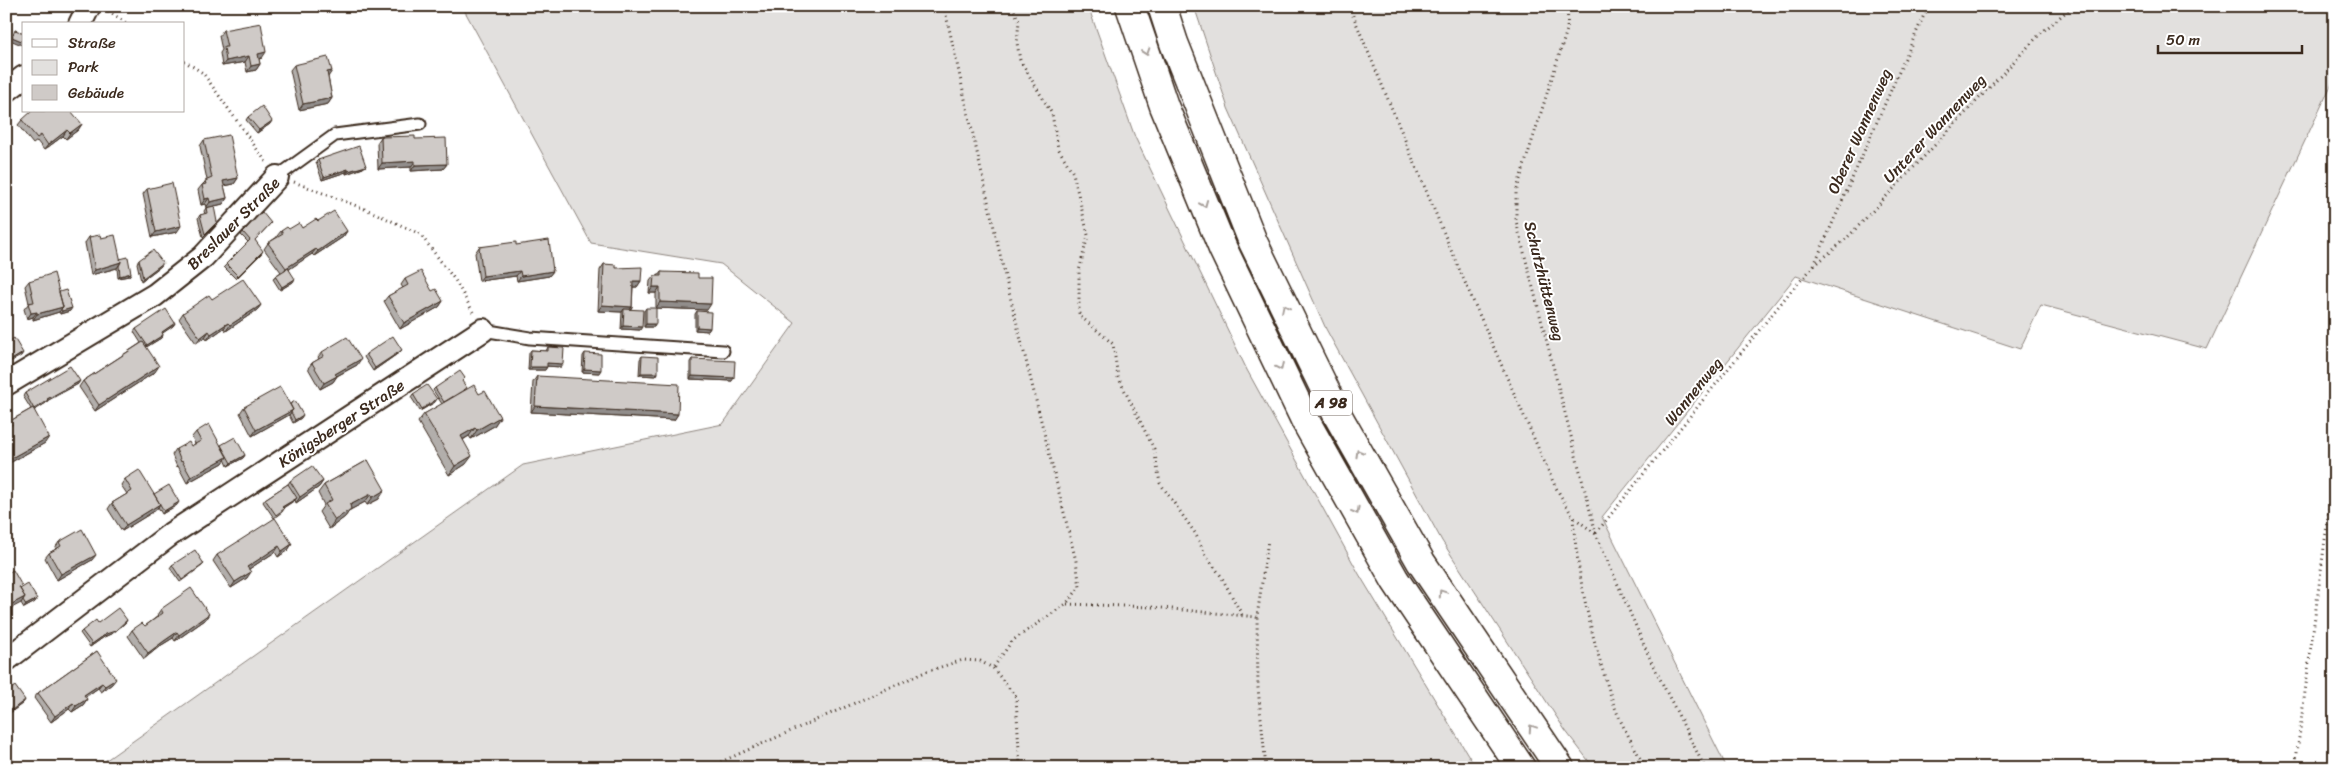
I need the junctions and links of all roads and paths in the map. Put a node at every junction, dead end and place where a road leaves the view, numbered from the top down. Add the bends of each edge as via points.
1 (89, 6) edge
2 (944, 6) edge
3 (1012, 6) edge
4 (1130, 6) edge
5 (1162, 6) edge
6 (1349, 6) edge
7 (1568, 6) edge
8 (1928, 6) edge
9 (2073, 6) edge
10 (114, 15) dead end
11 (81, 22) edge
12 (125, 22) edge
13 (6, 27) edge
14 (22, 33) edge
15 (185, 62) edge
16 (22, 79) edge
17 (6, 91) edge
18 (420, 124) dead end
19 (254, 146) dead end
20 (278, 177) joint
21 (311, 187) dead end
22 (1814, 266) junction
23 (483, 330) junction
24 (723, 351) dead end
25 (6, 384) edge
26 (2335, 464) edge
27 (1573, 517) junction
28 (1596, 534) junction
29 (1268, 540) dead end
30 (1066, 604) junction
31 (1242, 615) junction
32 (1257, 616) junction
33 (6, 660) edge
34 (993, 668) junction
35 (6, 752) edge
36 (1641, 760) junction
37 (18, 768) edge
38 (707, 768) edge
39 (1020, 768) edge
40 (1266, 768) edge
41 (1521, 768) edge
42 (1560, 768) edge
43 (1630, 768) edge
44 (1646, 768) edge
45 (1705, 768) edge
46 (2295, 768) edge

1 - 11 street
2 - 30 path via 1004,272 1076,561 1080,586
3 - 31 path via 1019,22 1017,42 1020,60 1052,114 1058,148 1073,173 1088,235 1079,271 1079,315 1113,344 1118,377 1154,449 1160,483 1222,576
4 -> 41 highway, A 98 via 1164,106 1223,250 1306,422 1395,580
42 -> 5 highway, A 98 via 1421,562 1338,416 1253,242
6 - 27 path via 1452,253 1551,477
7 - 28 path, Schutzhüttenweg via 1567,30 1516,192 1516,221
8 - 22 path, Oberer Wannenweg
9 - 22 path, Unterer Wannenweg via 2041,33 1847,238
10 - 12 path
13 - 14 path
15 - 19 path via 203,74
16 - 17 street
18 - 20 lane, Breslauer Straße via 336,135
20 - 25 street, Breslauer Straße via 204,257 155,295
21 - 23 path via 420,234 455,280
22 - 28 path, Wannenweg via 1709,390
23 - 24 lane via 530,338
23 - 33 street, Königsberger Straße via 171,534
26 - 46 path
27 - 28 path
27 - 36 path via 1585,608 1615,706
28 - 45 path, Schutzhüttenweg via 1651,662
29 - 32 path
30 - 31 path
30 - 34 path via 1012,641
31 - 32 path
32 - 40 path via 1258,688
34 - 38 path via 980,661 963,660 925,672
34 - 39 path via 1016,697
35 - 37 path
36 - 43 path
36 - 44 path

